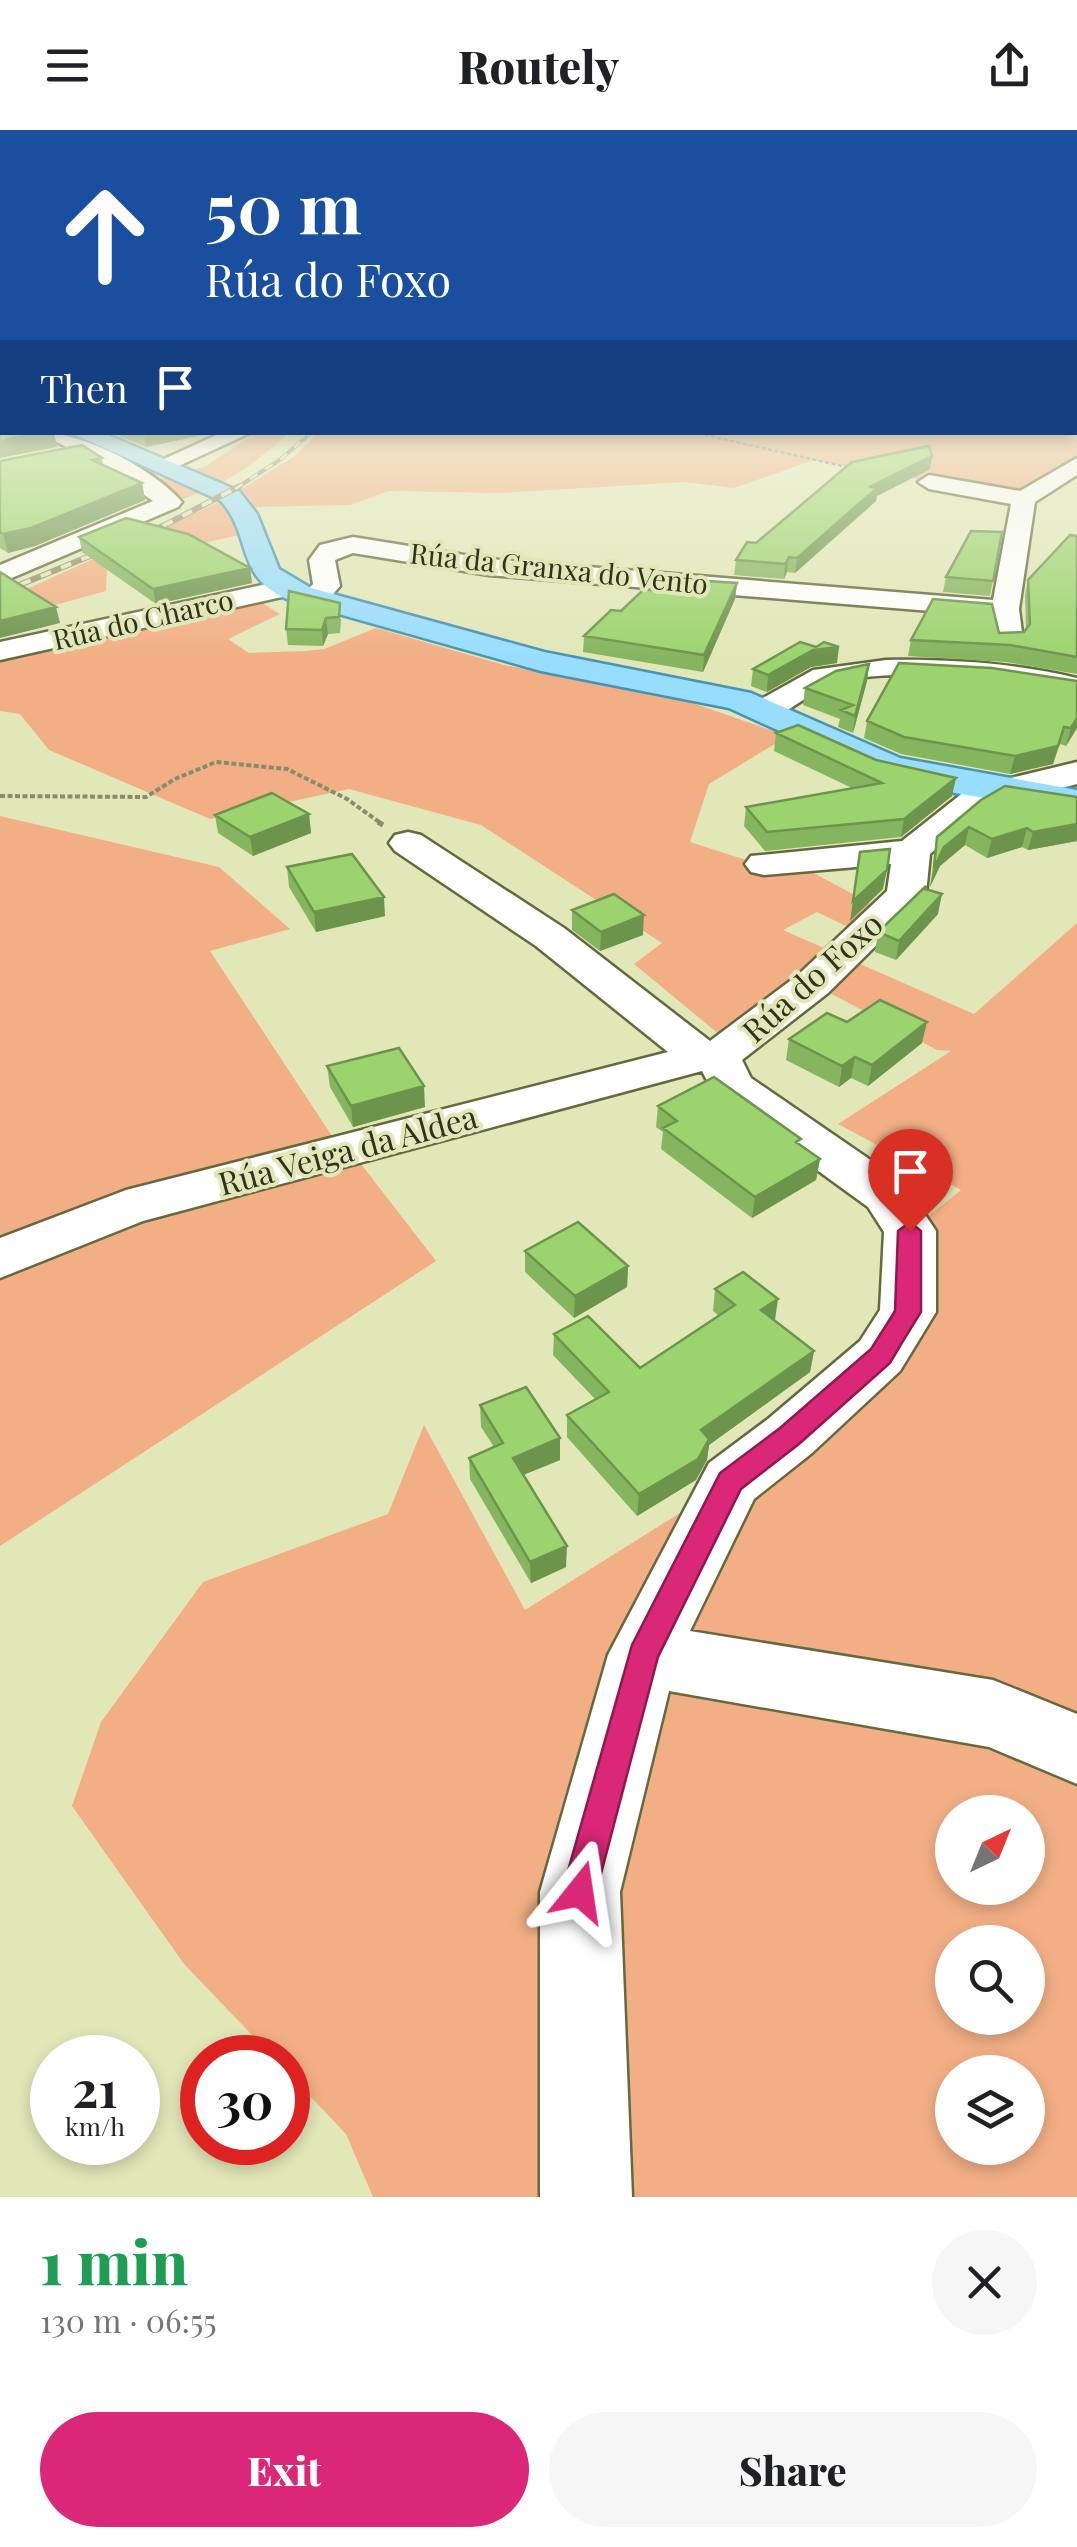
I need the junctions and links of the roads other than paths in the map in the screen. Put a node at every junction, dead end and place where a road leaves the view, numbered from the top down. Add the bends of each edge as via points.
1 (118, 466) edge
2 (180, 466) edge
3 (1077, 466) edge
4 (930, 482) road end
5 (1024, 499) junction
6 (0, 576) edge
7 (300, 593) junction
8 (1005, 608) junction
9 (0, 652) edge
10 (1012, 674) junction
11 (1077, 686) edge
12 (765, 710) junction
13 (1077, 772) edge
14 (997, 789) junction
15 (1077, 802) edge
16 (408, 844) road end
17 (912, 852) junction
18 (764, 864) dead end
19 (710, 1057) junction
20 (0, 1259) edge
21 (643, 1655) junction
22 (1077, 1749) edge
23 (586, 2197) edge

1 - 6 street via 170,502
2 - 7 main road via 242,506 269,575
3 - 5 street
4 - 5 street
5 - 8 street
7 - 8 street, Rúa da Granxa do Vento via 327,586 322,560 329,550 352,544 489,566
7 - 9 street, Rúa do Charco
7 - 12 main road via 522,657
8 - 10 street
10 - 11 street
10 - 12 street via 835,674
12 - 14 main road via 887,766
13 - 14 street via 1056,782
14 - 15 main road
14 - 17 street
16 - 19 street via 550,936
17 - 18 street
17 - 19 street, Rúa do Foxo via 906,894 812,984
19 - 20 street, Rúa Veiga da Aldea via 126,1208
19 - 21 street, Rúa do Foxo via 732,1086 886,1195 910,1231 908,1312 880,1356 730,1481
21 - 22 street via 993,1714
21 - 23 street, Rúa do Foxo via 580,1892

